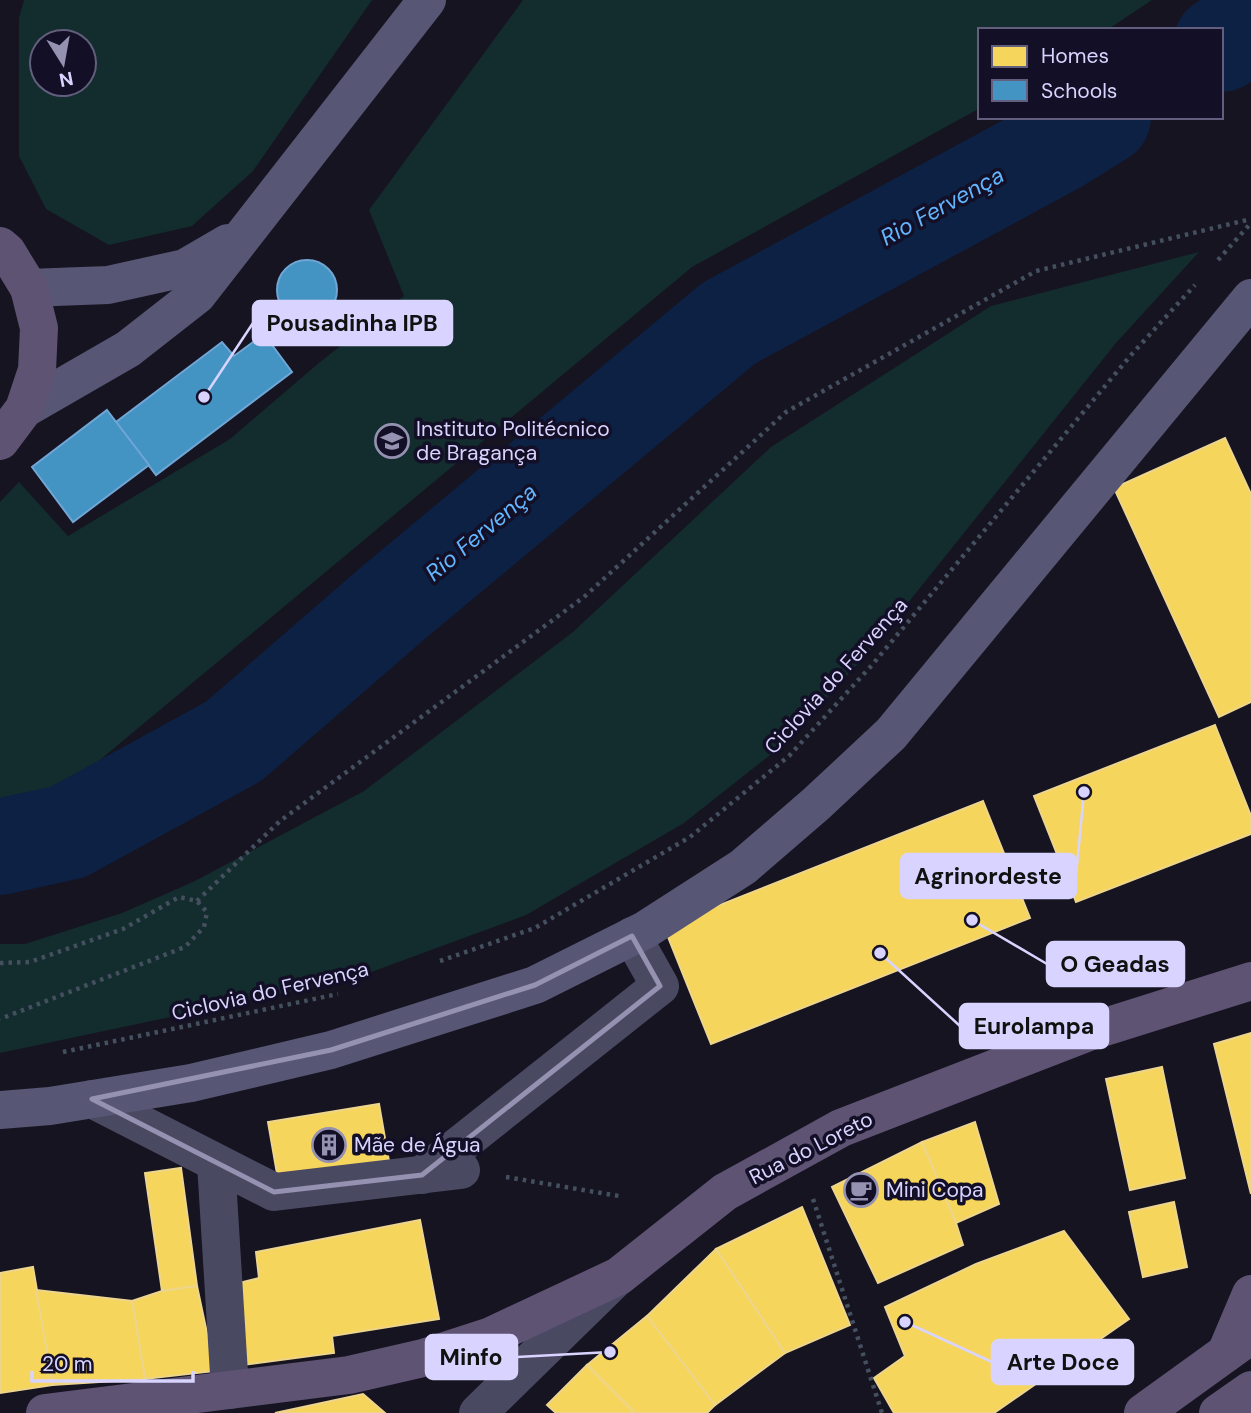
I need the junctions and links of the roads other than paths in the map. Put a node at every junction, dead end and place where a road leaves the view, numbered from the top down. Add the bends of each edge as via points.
1 (427, 0) edge
2 (245, 233) junction
3 (0, 246) edge
4 (29, 288) junction
5 (1251, 298) edge
6 (23, 409) junction
7 (0, 441) edge
8 (632, 936) junction
9 (1251, 981) edge
10 (92, 1099) junction
11 (0, 1110) edge
12 (216, 1163) junction
13 (461, 1170) road end
14 (422, 1175) junction
15 (619, 1276) junction
16 (1251, 1294) edge
17 (1239, 1344) edge
18 (230, 1390) junction
19 (1251, 1390) edge
20 (45, 1413) edge
21 (478, 1413) edge
22 (1143, 1413) edge
23 (1218, 1413) edge

1 - 2 street
2 - 4 street via 186,268 108,285
2 - 6 street via 197,295 128,349
3 - 4 main road
4 - 6 main road via 39,338 37,370
5 - 8 street via 891,734 743,867
6 - 7 main road
8 - 10 street via 535,985 331,1050 191,1083
8 - 14 street via 660,986
9 - 15 main road, Rua do Loreto via 1086,1033 841,1128 725,1192
10 - 11 street
10 - 12 street
12 - 14 street via 274,1192
12 - 18 street
13 - 14 street
15 - 18 main road via 491,1336 423,1358 349,1375
15 - 21 street, Rua do Loreto
16 - 17 main road
17 - 22 main road
18 - 20 main road
19 - 23 main road

